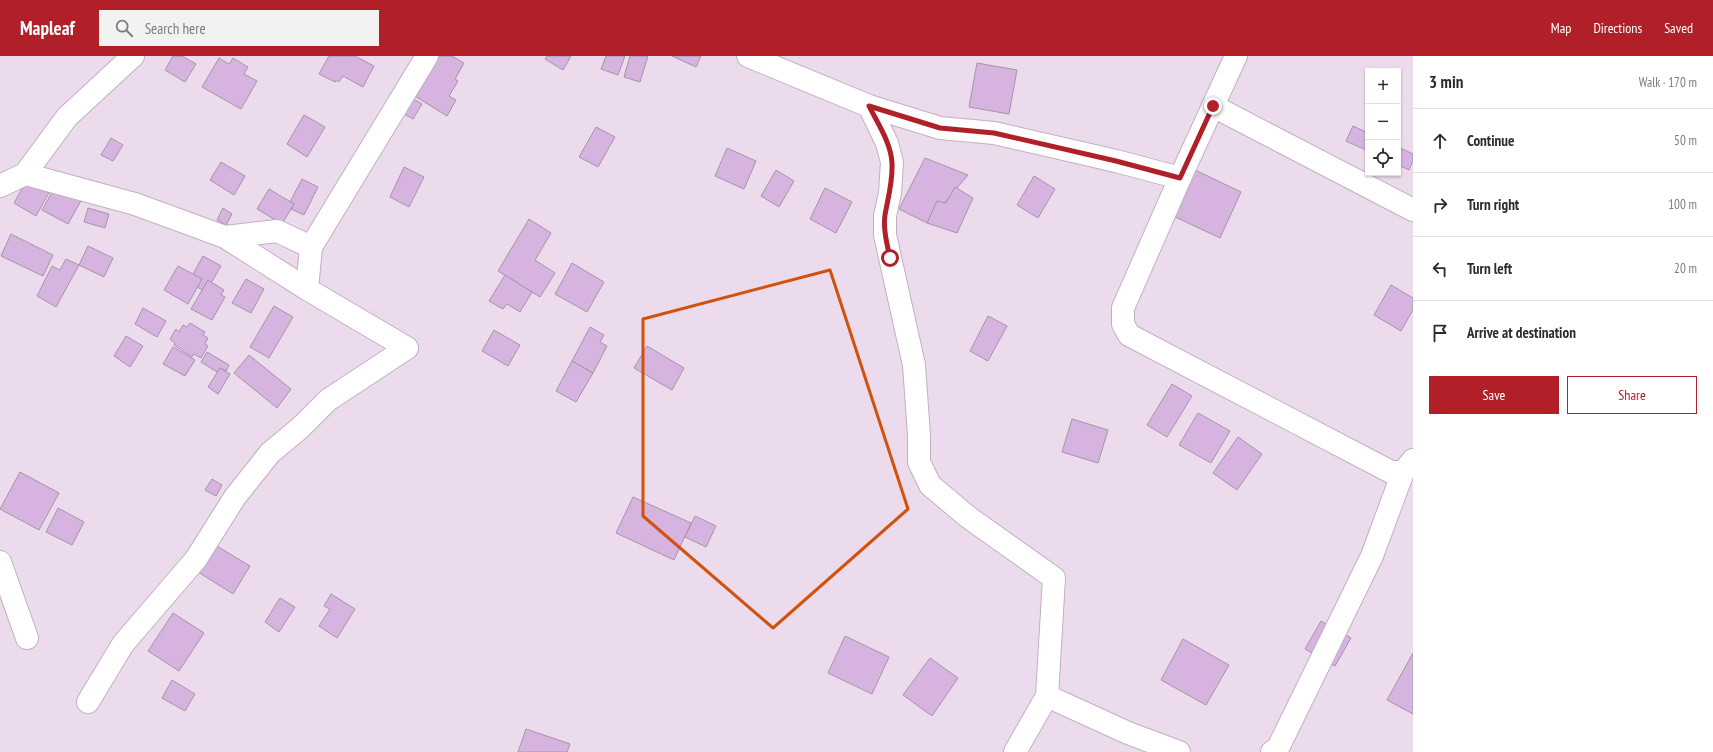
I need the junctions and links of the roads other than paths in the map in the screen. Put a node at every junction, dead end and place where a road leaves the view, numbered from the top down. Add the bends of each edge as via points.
1 (133, 56) edge
2 (427, 56) edge
3 (748, 56) edge
4 (1236, 56) edge
5 (869, 106) junction
6 (1213, 106) junction
7 (25, 174) junction
8 (1180, 178) junction
9 (0, 186) edge
10 (1413, 210) edge
11 (225, 237) junction
12 (311, 247) junction
13 (307, 289) junction
14 (1408, 466) edge
15 (0, 562) edge
16 (27, 638) dead end
17 (1047, 696) junction
18 (88, 702) dead end
19 (1015, 752) edge
20 (1179, 752) edge
21 (1272, 752) edge

1 - 7 street via 67,117
2 - 12 street
3 - 5 street
4 - 6 street
5 - 8 street via 940,128 994,133
5 - 17 street via 887,143 892,162 885,235 914,365 919,462 930,485 968,517 1054,578
6 - 8 street
6 - 10 street
7 - 9 street
7 - 11 street via 135,204
8 - 14 street via 1123,308 1123,324 1129,335 1390,472
11 - 12 street via 277,231
11 - 13 street
12 - 13 street
13 - 18 street via 407,348 328,400 270,453 235,497 196,559 123,644
14 - 21 street via 1372,556 1278,748
15 - 16 street
17 - 19 street
17 - 20 street via 1128,733

